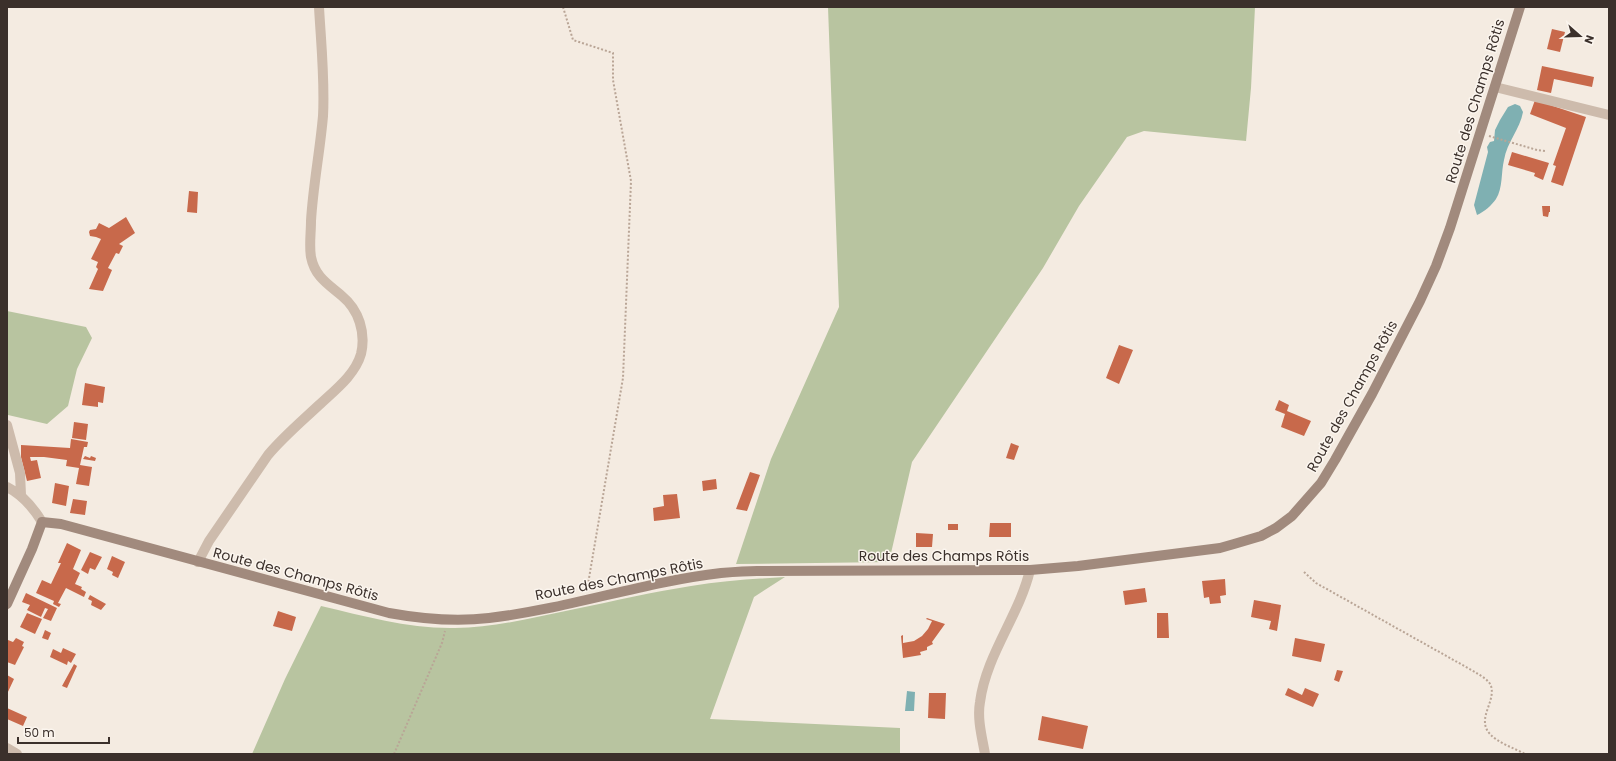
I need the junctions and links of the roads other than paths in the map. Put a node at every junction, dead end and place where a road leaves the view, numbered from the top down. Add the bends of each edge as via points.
1 (319, 7) edge
2 (1520, 7) edge
3 (1495, 87) junction
4 (1609, 115) edge
5 (7, 425) edge
6 (7, 487) edge
7 (21, 495) junction
8 (42, 522) junction
9 (198, 562) junction
10 (1030, 570) junction
11 (7, 604) edge
12 (7, 748) edge
13 (17, 754) edge
14 (985, 754) edge

1 - 9 street via 323,116 312,203 310,251 321,279 343,297 361,323 361,354 344,382 268,456 209,541
2 - 3 street, Route des Champs Rôtis
3 - 4 street
3 - 10 street, Route des Champs Rôtis via 1450,228 1420,302 1335,460 1321,482 1292,516 1261,536 1220,548
5 - 7 street via 20,473
6 - 7 street
7 - 8 street
8 - 9 street, Route des Champs Rôtis via 57,523
8 - 11 street
9 - 10 street, Route des Champs Rôtis via 389,613 446,619 489,618 722,573
10 - 14 street via 1026,590 992,660 981,692 979,714
12 - 13 street

